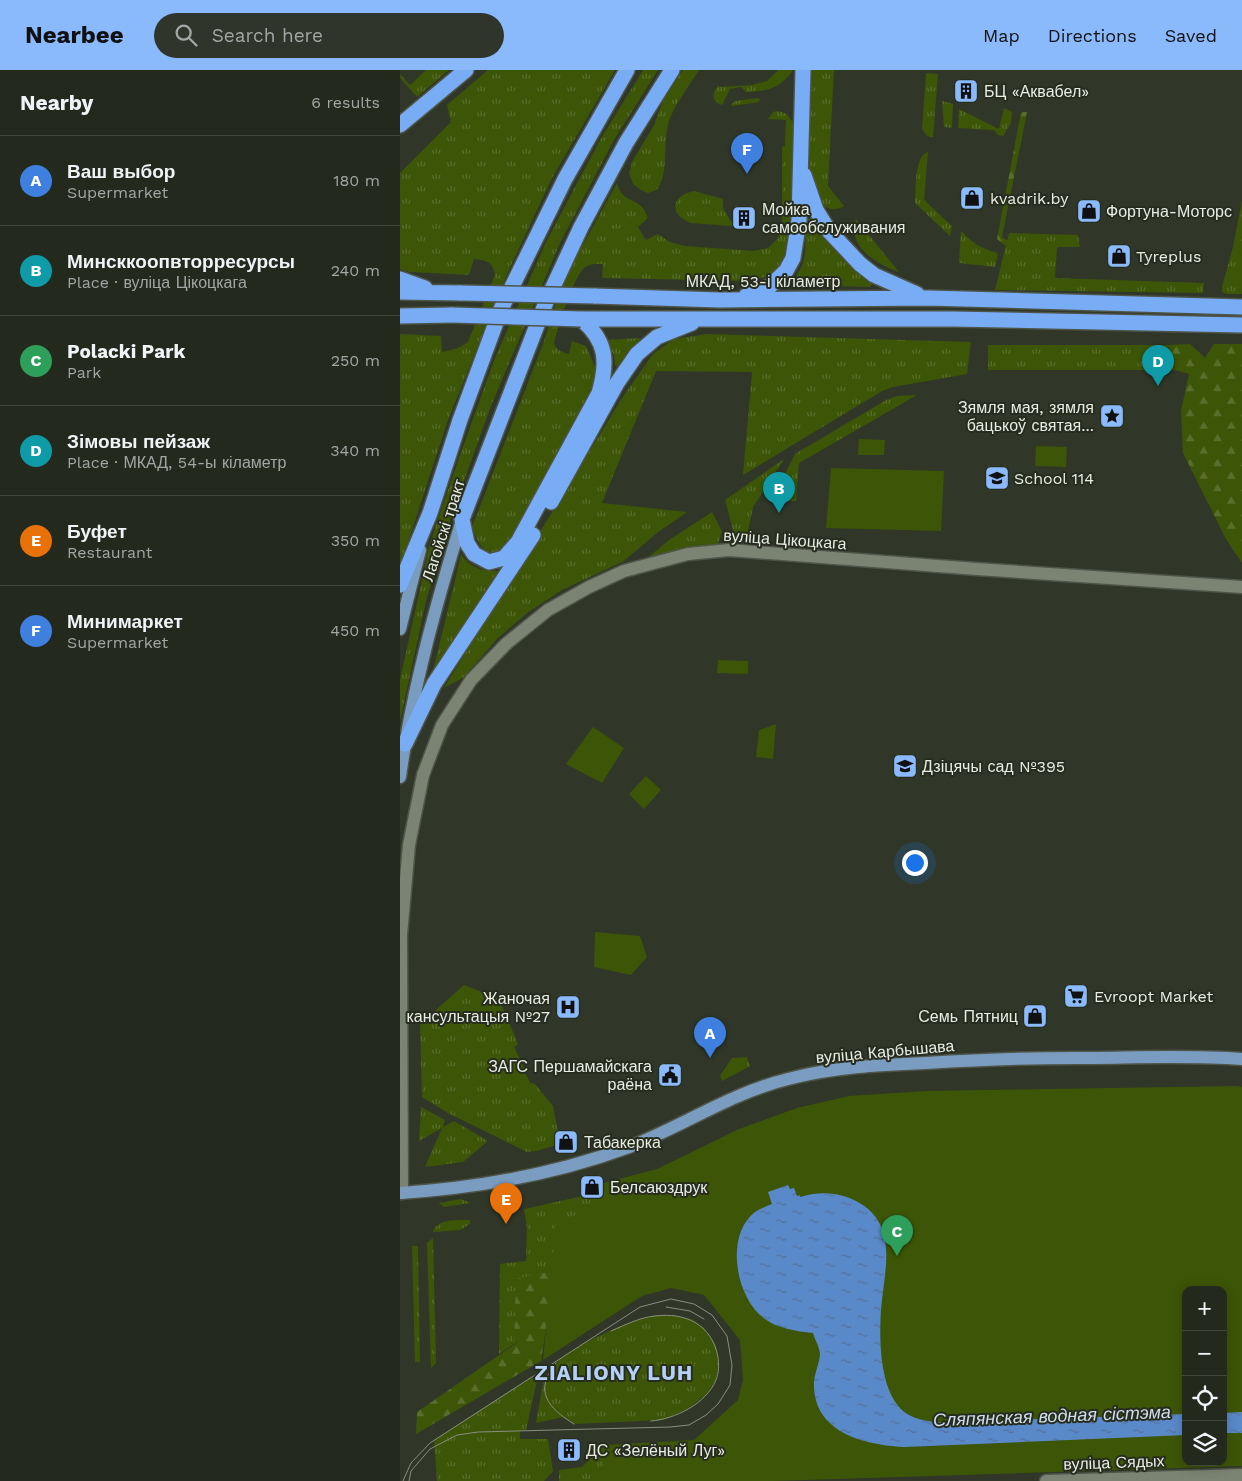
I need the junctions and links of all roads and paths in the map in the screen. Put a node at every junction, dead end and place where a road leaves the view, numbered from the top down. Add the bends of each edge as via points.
1 (466, 70) edge
2 (627, 70) edge
3 (672, 70) edge
4 (803, 70) edge
5 (400, 125) edge
6 (800, 156) junction
7 (400, 279) edge
8 (400, 292) edge
9 (441, 293) junction
10 (928, 298) junction
11 (720, 300) junction
12 (1242, 307) edge
13 (404, 317) edge
14 (581, 319) junction
15 (700, 320) junction
16 (1242, 325) edge
17 (430, 513) junction
18 (462, 519) junction
19 (400, 586) edge
20 (1242, 586) edge
21 (400, 629) edge
22 (405, 744) junction
23 (400, 777) edge
24 (1242, 1059) edge
25 (401, 1193) edge
26 (1242, 1474) edge
27 (1046, 1481) edge

1 - 5 highway
2 - 17 highway, Лагойскі тракт via 565,179 501,309
3 - 18 highway, Лагойскі тракт via 626,144 581,227 546,302
4 - 6 highway
6 - 10 highway via 816,210 829,231 874,274
6 - 11 highway via 799,220 794,258 786,271 768,287 746,296
7 - 9 highway
8 - 9 highway, МКАД, 53-і кіламетр
9 - 11 highway, МКАД, 53-і кіламетр, bridge
10 - 11 highway, МКАД, 53-і кіламетр
10 - 12 highway, МКАД, 53-і кіламетр
13 - 14 highway, bridge via 452,315
14 - 15 highway
14 - 18 highway via 595,334 603,350 606,363 600,392 518,542 504,558 489,562 474,554
15 - 16 highway via 952,319
15 - 22 highway via 658,337 637,354 617,383 527,547 434,684
17 - 19 highway
17 - 21 main road, Лагойскі тракт
18 - 22 main road, Лагойскі тракт via 418,682
20 - 25 street, вуліца Цікоцкага via 730,550 688,554 624,571 548,610 507,643 471,680 442,725 423,775 409,845 401,935
22 - 23 main road, Лагойскі тракт
24 - 25 main road, вуліца Карбышава via 1021,1058 881,1064 820,1072 762,1086 652,1137 594,1158 530,1176
26 - 27 street, вуліца Сядых

